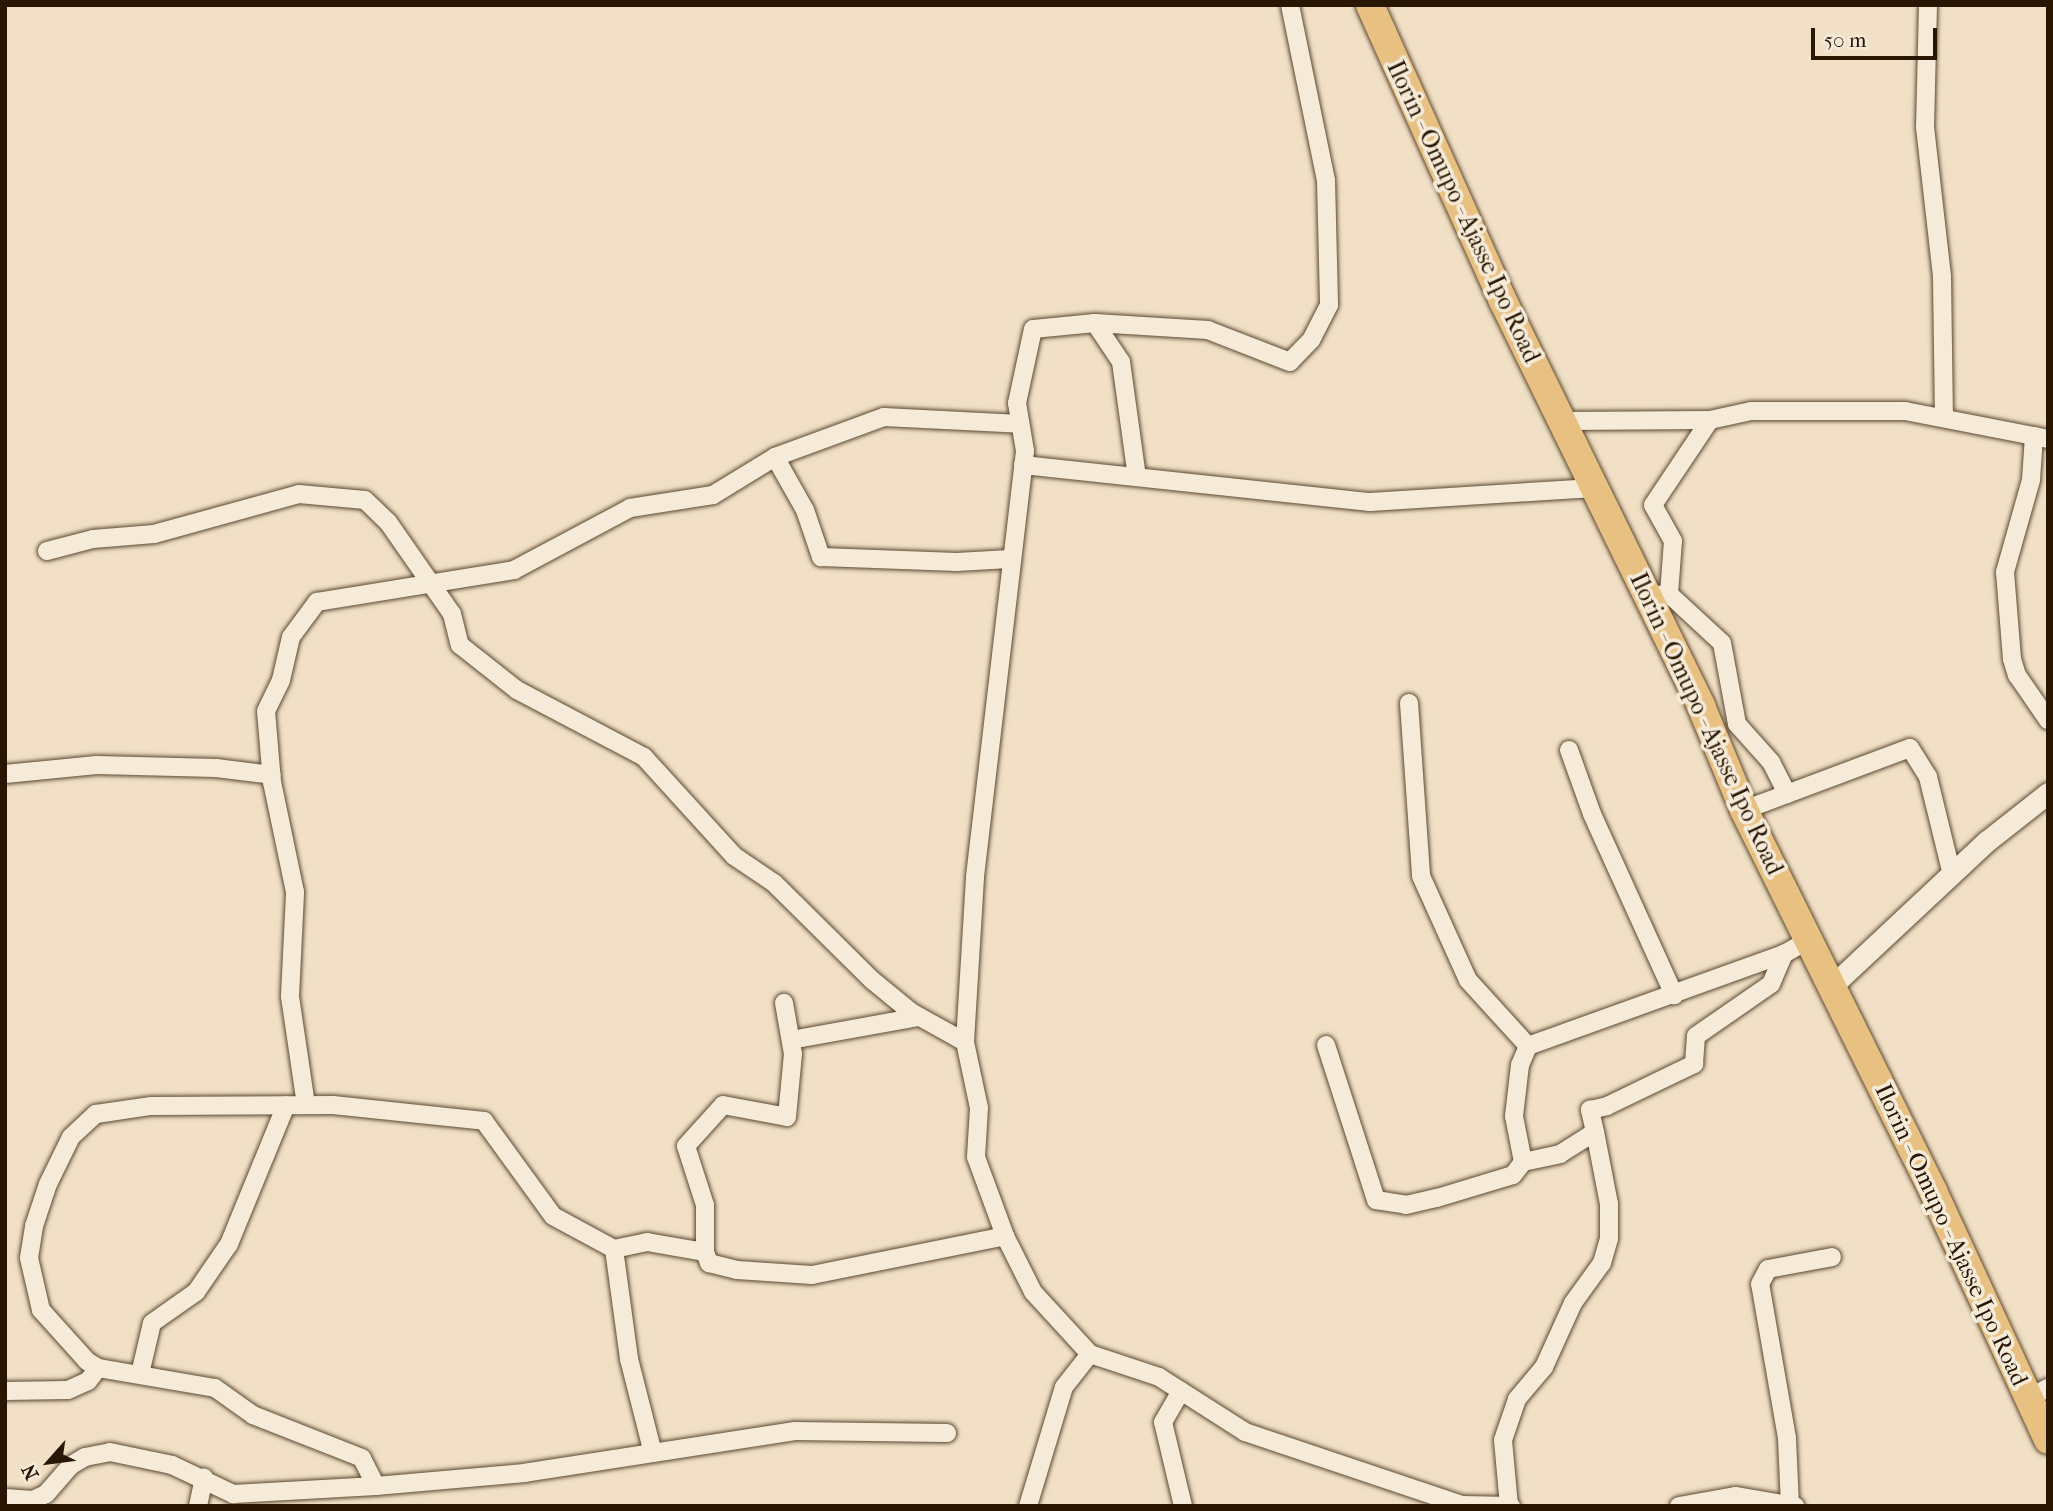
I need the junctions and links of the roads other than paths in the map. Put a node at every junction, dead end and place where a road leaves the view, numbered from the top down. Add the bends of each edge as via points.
1 (1290, 5) edge
2 (1370, 5) edge
3 (1928, 5) edge
4 (1095, 323) junction
5 (1944, 418) junction
6 (1710, 420) junction
7 (1561, 421) junction
8 (1020, 424) junction
9 (2041, 437) edge
10 (775, 457) junction
11 (1023, 465) junction
12 (1137, 477) junction
13 (1594, 488) junction
14 (47, 551) dead end
15 (1009, 559) junction
16 (431, 583) junction
17 (1658, 595) junction
18 (1409, 703) dead end
19 (2048, 720) edge
20 (1569, 750) dead end
21 (5, 774) edge
22 (272, 775) junction
23 (2048, 793) edge
24 (1787, 794) junction
25 (1744, 810) junction
26 (1952, 875) junction
27 (1796, 947) junction
28 (1834, 985) junction
29 (1674, 995) junction
30 (784, 1003) dead end
31 (919, 1017) junction
32 (790, 1040) junction
33 (965, 1042) junction
34 (1325, 1045) dead end
35 (1528, 1046) junction
36 (286, 1105) junction
37 (306, 1105) junction
38 (1595, 1132) junction
39 (1523, 1162) junction
40 (1005, 1236) junction
41 (614, 1249) junction
42 (705, 1252) junction
43 (1832, 1256) dead end
44 (1090, 1354) junction
45 (98, 1368) junction
46 (140, 1374) junction
47 (5, 1391) edge
48 (1181, 1391) junction
49 (2038, 1393) edge
50 (947, 1433) dead end
51 (2048, 1440) edge
52 (653, 1453) junction
53 (204, 1478) junction
54 (376, 1486) junction
55 (5, 1497) edge
56 (1793, 1505) edge
57 (198, 1506) edge
58 (1028, 1506) edge
59 (1182, 1506) edge
60 (1462, 1506) edge
61 (1509, 1506) edge
62 (1679, 1506) edge

1 - 4 street via 1326,180 1329,305 1311,340 1290,362 1208,330
2 - 7 highway, Ilorin - Omupo - Ajasse Ipo Road via 1457,204
3 - 5 street via 1925,127 1942,277
4 - 8 street via 1032,329 1017,403
4 - 12 street via 1121,362
5 - 6 street via 1905,411 1751,411
5 - 9 street
6 - 7 street
6 - 17 street via 1653,505 1673,541
7 - 13 highway, Ilorin - Omupo - Ajasse Ipo Road
8 - 10 street via 884,417
8 - 11 street
9 - 19 street via 2005,572 2017,675
10 - 15 street via 805,510 821,557 957,562
10 - 16 street via 713,495 630,508 514,570
11 - 12 street
11 - 15 street
12 - 13 street via 1370,502
13 - 17 highway, Ilorin - Omupo - Ajasse Ipo Road
14 - 16 street via 93,539 154,534 299,494 365,500 388,522
15 - 33 street via 975,878
16 - 22 street via 317,602 291,637 281,680 266,711
16 - 31 street via 452,614 460,645 517,690 644,757 734,856 774,883 851,962
17 - 24 street via 1722,643 1737,724 1771,762
17 - 25 highway, Ilorin - Omupo - Ajasse Ipo Road
18 - 35 street via 1422,876 1468,980
20 - 29 street via 1592,814
21 - 22 street via 97,765 216,768
22 - 37 street via 295,892 290,996
23 - 26 street
24 - 25 street
24 - 26 street via 1910,748 1928,777
25 - 27 highway, Ilorin - Omupo - Ajasse Ipo Road
26 - 28 street
27 - 28 highway, Ilorin - Omupo - Ajasse Ipo Road
27 - 29 street
27 - 38 street via 1771,984 1696,1036 1694,1063 1607,1107 1590,1110
28 - 49 highway, Ilorin - Omupo - Ajasse Ipo Road
29 - 35 street
30 - 32 street
31 - 32 street
31 - 33 street
32 - 42 street via 787,1117 723,1105 686,1146 705,1205
33 - 40 street via 979,1108 976,1157
34 - 39 street via 1376,1200 1406,1205 1446,1196 1513,1175
35 - 39 street via 1520,1065 1514,1116
36 - 37 street
36 - 45 street via 118,1108 96,1114 71,1137 48,1184 29,1258 41,1310 74,1350
36 - 46 street via 229,1244 196,1292 152,1323
37 - 41 street via 484,1121 553,1216
38 - 39 street via 1560,1154
38 - 61 street via 1609,1204 1609,1238 1602,1263 1573,1303 1544,1367 1517,1399 1503,1440
40 - 42 street via 812,1275 709,1264
40 - 44 street via 1033,1292
41 - 42 street via 647,1242
41 - 52 street via 626,1345
43 - 56 street via 1768,1269 1760,1284 1787,1437
44 - 48 street via 1159,1377
44 - 58 street via 1064,1387
45 - 46 street
45 - 47 street via 88,1381 68,1390
46 - 54 street via 215,1388 253,1415 362,1458
48 - 59 street via 1163,1422
48 - 60 street via 1245,1432
49 - 51 highway, Ilorin - Omupo - Ajasse Ipo Road
50 - 52 street via 795,1430
52 - 54 street via 525,1473
53 - 54 street via 233,1494
53 - 55 street via 151,1459 98,1453 70,1466 46,1494 33,1500
53 - 57 street
56 - 62 street via 1735,1496
60 - 61 street

